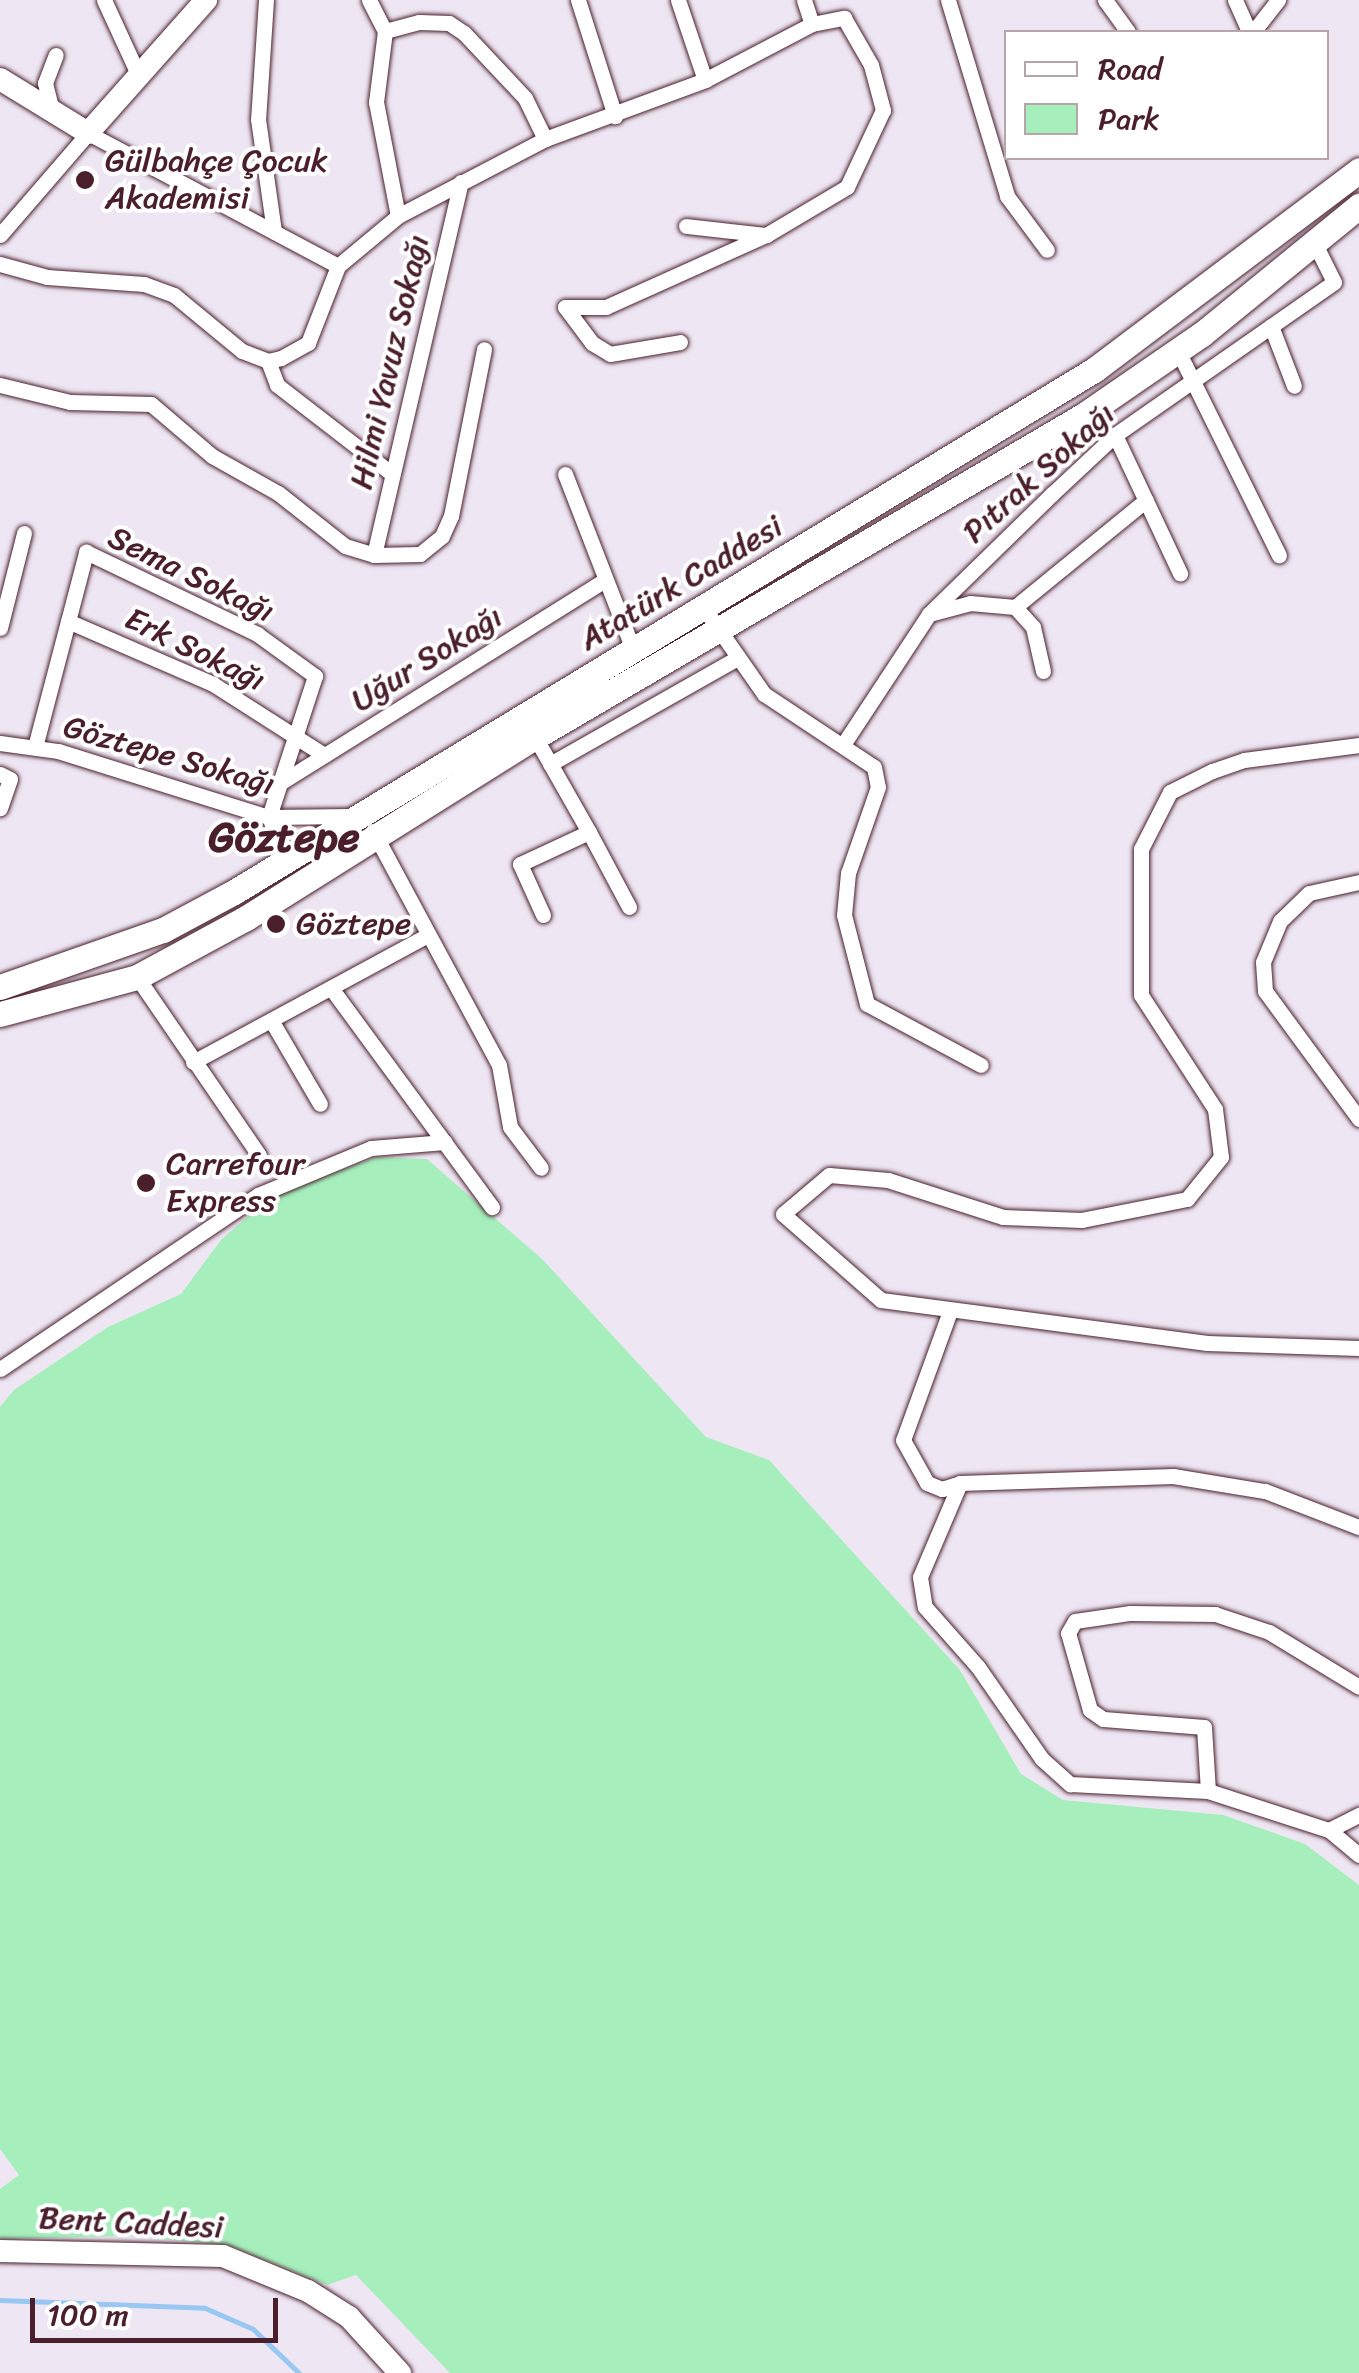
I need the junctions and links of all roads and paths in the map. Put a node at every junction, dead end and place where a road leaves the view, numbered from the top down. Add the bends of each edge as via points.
1 (104, 0) edge
2 (206, 0) edge
3 (266, 0) edge
4 (369, 0) edge
5 (578, 0) edge
6 (678, 0) edge
7 (804, 0) edge
8 (948, 0) edge
9 (1105, 0) edge
10 (1235, 0) edge
11 (1278, 0) edge
12 (812, 24) junction
13 (1127, 30) edge
14 (1249, 30) edge
15 (1252, 30) edge
16 (385, 31) junction
17 (56, 55) dead end
18 (138, 74) junction
19 (0, 79) edge
20 (706, 80) junction
21 (52, 111) junction
22 (615, 116) junction
23 (88, 133) junction
24 (545, 138) junction
25 (1359, 170) edge
26 (460, 182) junction
27 (1359, 206) edge
28 (398, 216) junction
29 (686, 226) dead end
30 (274, 232) junction
31 (0, 234) edge
32 (766, 235) junction
33 (1315, 244) junction
34 (1047, 250) dead end
35 (0, 264) edge
36 (338, 266) junction
37 (1271, 326) junction
38 (680, 342) dead end
39 (484, 349) dead end
40 (1178, 351) junction
41 (268, 361) junction
42 (1196, 380) junction
43 (0, 384) edge
44 (1294, 386) dead end
45 (1115, 435) junction
46 (391, 473) junction
47 (565, 474) dead end
48 (1146, 500) junction
49 (24, 533) dead end
50 (374, 555) junction
51 (1279, 555) dead end
52 (1180, 573) dead end
53 (603, 581) junction
54 (4, 594) edge
55 (1015, 607) junction
56 (929, 614) junction
57 (711, 619) junction
58 (68, 621) junction
59 (0, 628) edge
60 (633, 650) junction
61 (737, 658) junction
62 (1043, 671) dead end
63 (296, 734) junction
64 (535, 737) junction
65 (0, 743) edge
66 (844, 743) junction
67 (1359, 745) edge
68 (35, 747) junction
69 (324, 756) junction
70 (550, 764) junction
71 (0, 774) edge
72 (280, 783) junction
73 (0, 808) edge
74 (358, 816) junction
75 (269, 817) junction
76 (590, 832) junction
77 (377, 834) junction
78 (286, 859) junction
79 (1359, 882) edge
80 (629, 907) dead end
81 (543, 915) dead end
82 (428, 935) junction
83 (137, 977) junction
84 (0, 987) edge
85 (332, 988) junction
86 (0, 1014) edge
87 (271, 1020) junction
88 (193, 1062) junction
89 (982, 1065) dead end
90 (320, 1104) dead end
91 (1359, 1118) edge
92 (445, 1142) junction
93 (259, 1156) dead end
94 (541, 1168) dead end
95 (492, 1206) dead end
96 (950, 1312) junction
97 (1359, 1348) edge
98 (0, 1369) edge
99 (960, 1483) junction
100 (1359, 1527) edge
101 (1359, 1686) edge
102 (1208, 1791) junction
103 (1359, 1815) edge
104 (1330, 1830) junction
105 (1359, 1855) edge
106 (0, 2251) edge
107 (400, 2373) edge

1 - 18 street
2 - 18 street
3 - 30 street via 258,119
4 - 16 street
5 - 22 street
6 - 20 street
7 - 12 street
8 - 34 street via 1007,196
9 - 13 street
10 - 14 street
11 - 15 street
12 - 20 street
12 - 32 street via 844,18 854,27 884,110 846,186
16 - 24 street via 419,22 449,23 464,33 525,98
16 - 28 street via 376,102
17 - 21 street via 45,83
18 - 23 street
19 - 21 street
20 - 22 street
21 - 23 street
22 - 24 street
23 - 30 street
23 - 31 street
24 - 26 street
25 - 57 main road, Atatürk Caddesi via 1094,370
26 - 28 street
26 - 46 street, Hilmi Yavuz Sokağı
27 - 33 main road, Atatürk Caddesi
28 - 36 street
29 - 32 street
30 - 36 street
32 - 38 street via 606,308 565,307 610,354
33 - 37 street, Pıtrak Sokağı via 1334,282
33 - 40 main road, Atatürk Caddesi
35 - 41 street via 64,280 144,284 174,295 242,352
36 - 41 street via 308,343
37 - 42 street, Pıtrak Sokağı
37 - 44 street
39 - 50 street, Hilmi Yavuz Sokağı via 442,536 420,554
40 - 42 street
40 - 57 main road, Atatürk Caddesi via 1084,415
41 - 46 street via 277,385
42 - 45 street, Pıtrak Sokağı
42 - 51 street
43 - 50 street, Hilmi Yavuz Sokağı via 70,402 151,404 212,456 278,493 320,531
45 - 48 street
45 - 56 street, Pıtrak Sokağı
46 - 50 street, Hilmi Yavuz Sokağı
47 - 53 street
48 - 52 street
48 - 55 street
49 - 54 street
53 - 60 street
53 - 69 street, Uğur Sokağı
54 - 59 street
55 - 56 street via 970,603
55 - 62 street via 1033,627
56 - 66 street, Pıtrak Sokağı
57 - 60 main road, Atatürk Caddesi
57 - 61 street
57 - 64 main road, Atatürk Caddesi
58 - 63 street, Erk Sokağı via 212,684
58 - 63 street, Sema Sokağı via 86,552 143,577 257,634 315,676
58 - 68 street, Sema Sokağı
60 - 74 main road, Atatürk Caddesi
61 - 66 street via 764,694
61 - 70 street
63 - 69 street, Erk Sokağı
63 - 72 street, Sema Sokağı
64 - 70 street
64 - 77 main road, Atatürk Caddesi
65 - 68 street, Göztepe Sokağı
66 - 89 street via 874,767 878,787 848,873 844,915 867,1004
67 - 96 street via 1244,760 1186,784 1155,813 1142,849 1141,995 1215,1109 1222,1157 1187,1200 1082,1220 1003,1217 888,1180 829,1176 784,1214 881,1300
68 - 75 street, Göztepe Sokağı
69 - 72 street, Uğur Sokağı
70 - 76 street
71 - 73 street via 10,779
72 - 75 street, Sema Sokağı
74 - 75 street, Göztepe Sokağı
74 - 77 street
74 - 78 main road, Atatürk Caddesi
75 - 78 street
76 - 80 street
76 - 81 street via 520,864
77 - 82 street
77 - 83 main road, Atatürk Caddesi via 246,918
78 - 84 main road, Atatürk Caddesi via 163,930
79 - 91 street via 1310,893 1280,921 1264,962 1265,991
82 - 85 street
82 - 94 street via 499,1064 510,1127
83 - 86 main road, Atatürk Caddesi
83 - 88 street
85 - 87 street
85 - 92 street
87 - 88 street
87 - 90 street
88 - 93 street
92 - 95 street
92 - 98 street via 370,1148 258,1195
96 - 97 street via 1206,1343
96 - 99 street via 903,1440 913,1468 942,1489
99 - 100 street via 1173,1476 1265,1491
99 - 102 street via 920,1577 925,1607 978,1667 1042,1759 1070,1784
101 - 102 street via 1269,1632 1215,1614 1130,1613 1075,1621 1068,1633 1090,1710 1103,1719 1204,1726
102 - 104 street
103 - 104 street
104 - 105 street
106 - 107 street, Bent Caddesi via 223,2256 308,2291 349,2317

